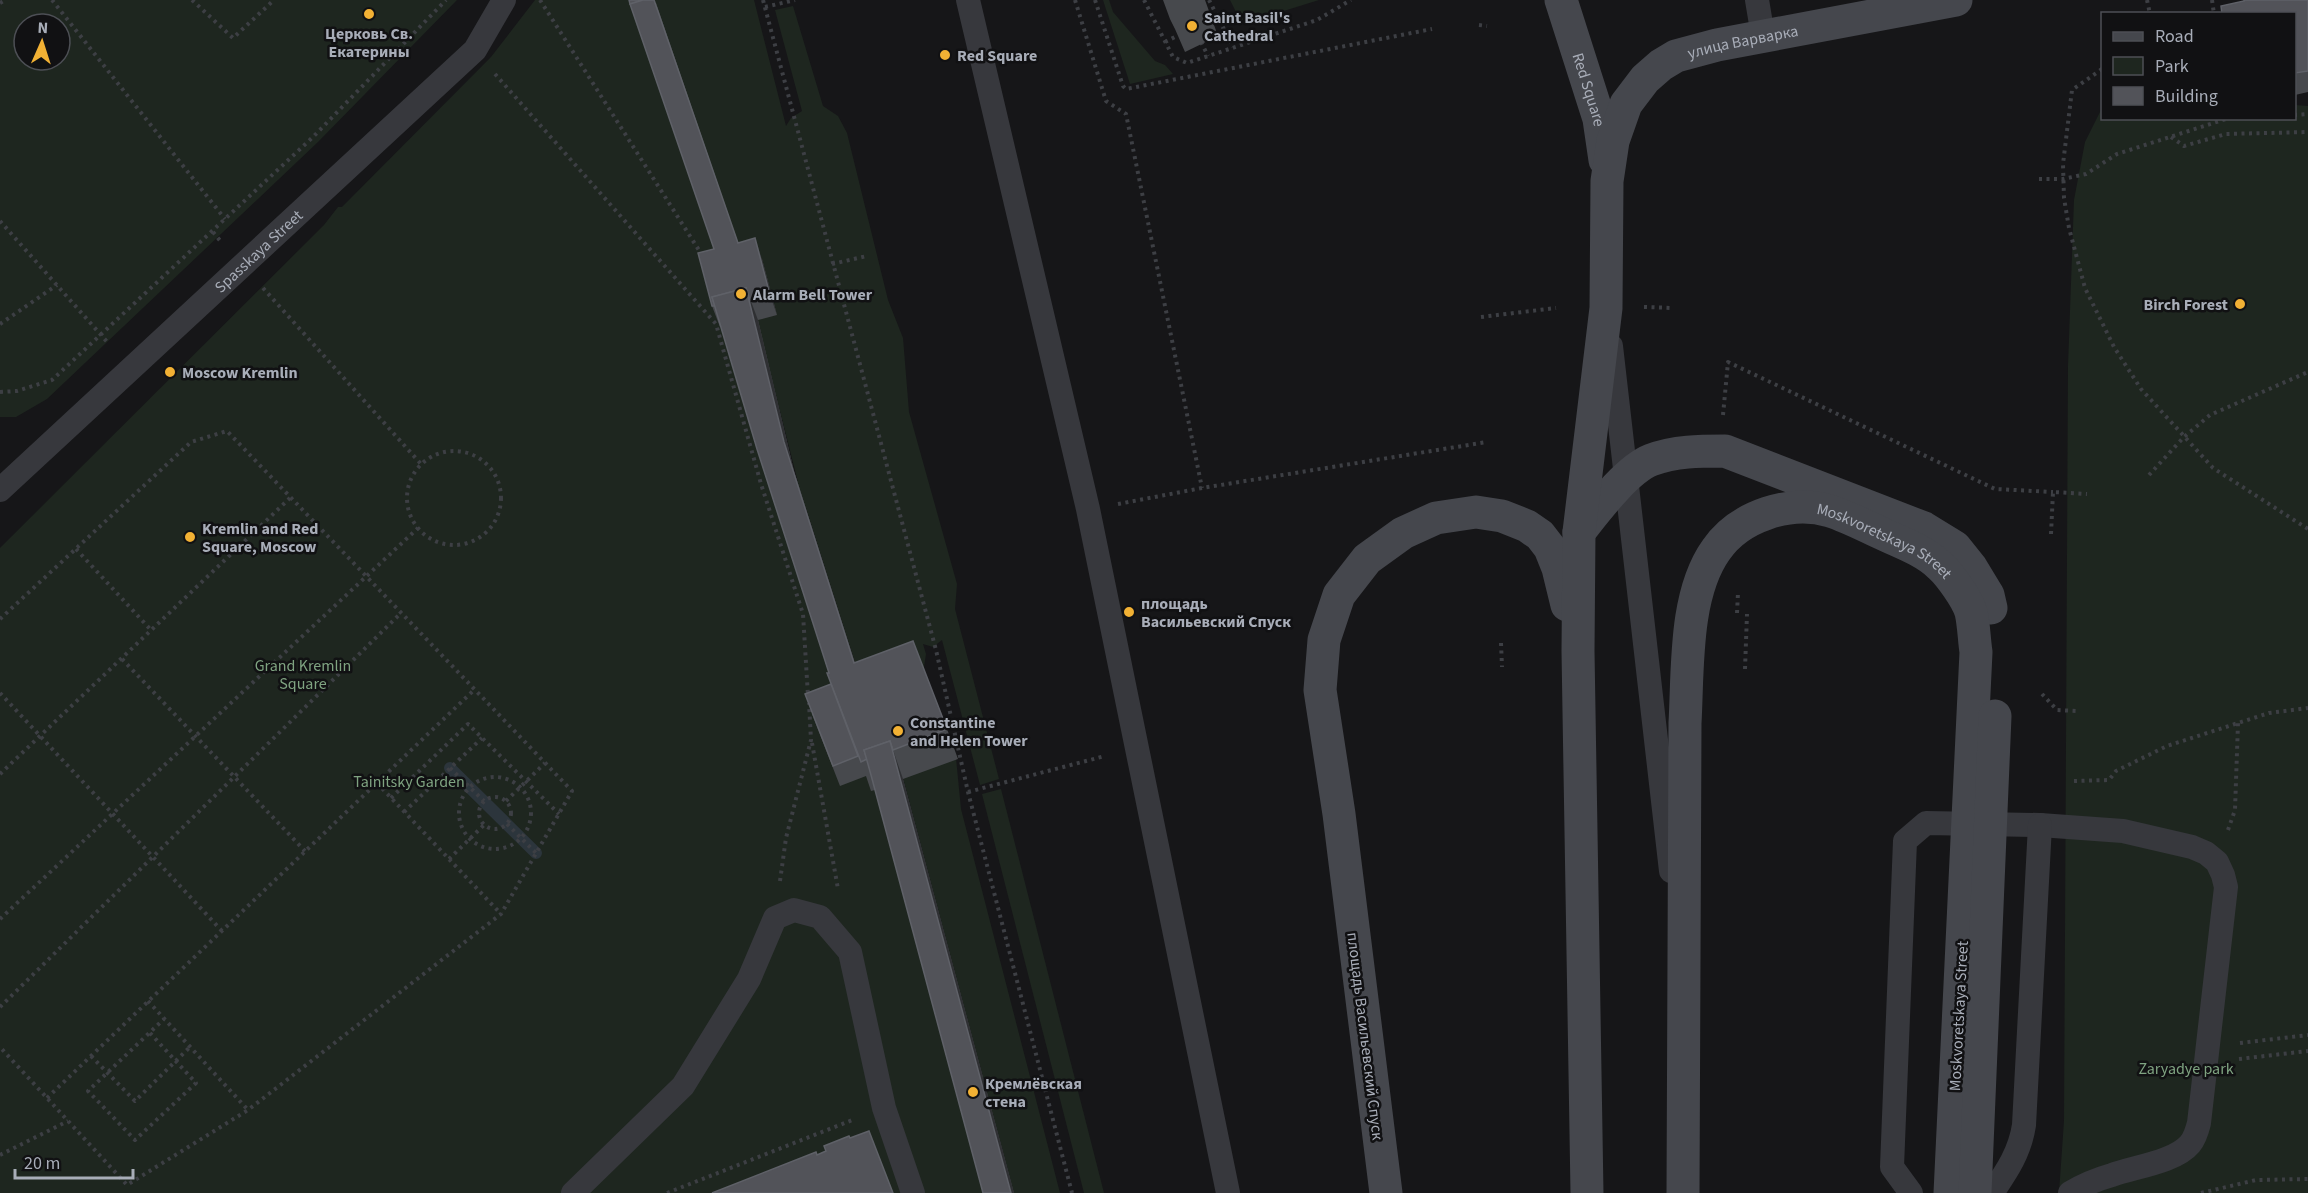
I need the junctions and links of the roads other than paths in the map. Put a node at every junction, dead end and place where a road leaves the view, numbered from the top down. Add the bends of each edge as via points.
1 (504, 0) edge
2 (969, 0) edge
3 (1561, 0) edge
4 (1757, 0) edge
5 (1956, 0) edge
6 (1763, 36) junction
7 (1607, 181) junction
8 (1622, 307) junction
9 (1627, 478) junction
10 (0, 490) edge
11 (1579, 532) junction
12 (1578, 651) junction
13 (1979, 824) junction
14 (2040, 825) junction
15 (1683, 1053) junction
16 (573, 1193) edge
17 (913, 1193) edge
18 (1228, 1193) edge
19 (1386, 1193) edge
20 (1587, 1193) edge
21 (1683, 1193) edge
22 (1911, 1193) edge
23 (1950, 1193) edge
24 (1975, 1193) edge
25 (1992, 1193) edge
26 (2070, 1193) edge

1 - 10 lane, Spasskaya Street via 475,50
2 - 18 lane via 1088,509
3 - 7 main road, Red Square via 1599,119
4 - 6 lane
5 - 6 main road, улица Варварка
6 - 7 main road, улица Варварка via 1676,56 1645,79 1626,104 1613,141
7 - 8 main road
8 - 9 lane
8 - 11 main road
9 - 11 main road, Moskvoretskaya Street
9 - 13 main road, Moskvoretskaya Street via 1649,461 1675,453 1725,452 1924,528 1955,548 1988,595 1997,654
9 - 15 lane via 1669,843
11 - 12 main road
12 - 19 main road, площадь Васильевский Спуск via 1550,548 1534,531 1502,516 1476,513 1436,518 1403,533 1367,559 1339,595 1324,640 1320,690
12 - 20 main road
13 - 14 lane
13 - 15 main road, Moskvoretskaya Street via 1976,652 1970,610 1955,584 1940,566 1909,547 1829,510 1778,510 1739,527 1717,547 1708,562 1695,605 1689,647
13 - 22 lane via 1926,823 1905,841 1892,1167
13 - 23 main road, Moskvoretskaya Street
13 - 24 main road, Moskvoretskaya Street
14 - 25 lane via 2024,1125 2012,1165
14 - 26 lane via 2123,831 2192,847 2217,862 2226,887 2195,1136 2189,1146 2161,1160 2113,1174
15 - 21 main road, Moskvoretskaya Street
16 - 17 lane via 683,1086 749,979 775,918 794,910 820,917 850,952 884,1108

